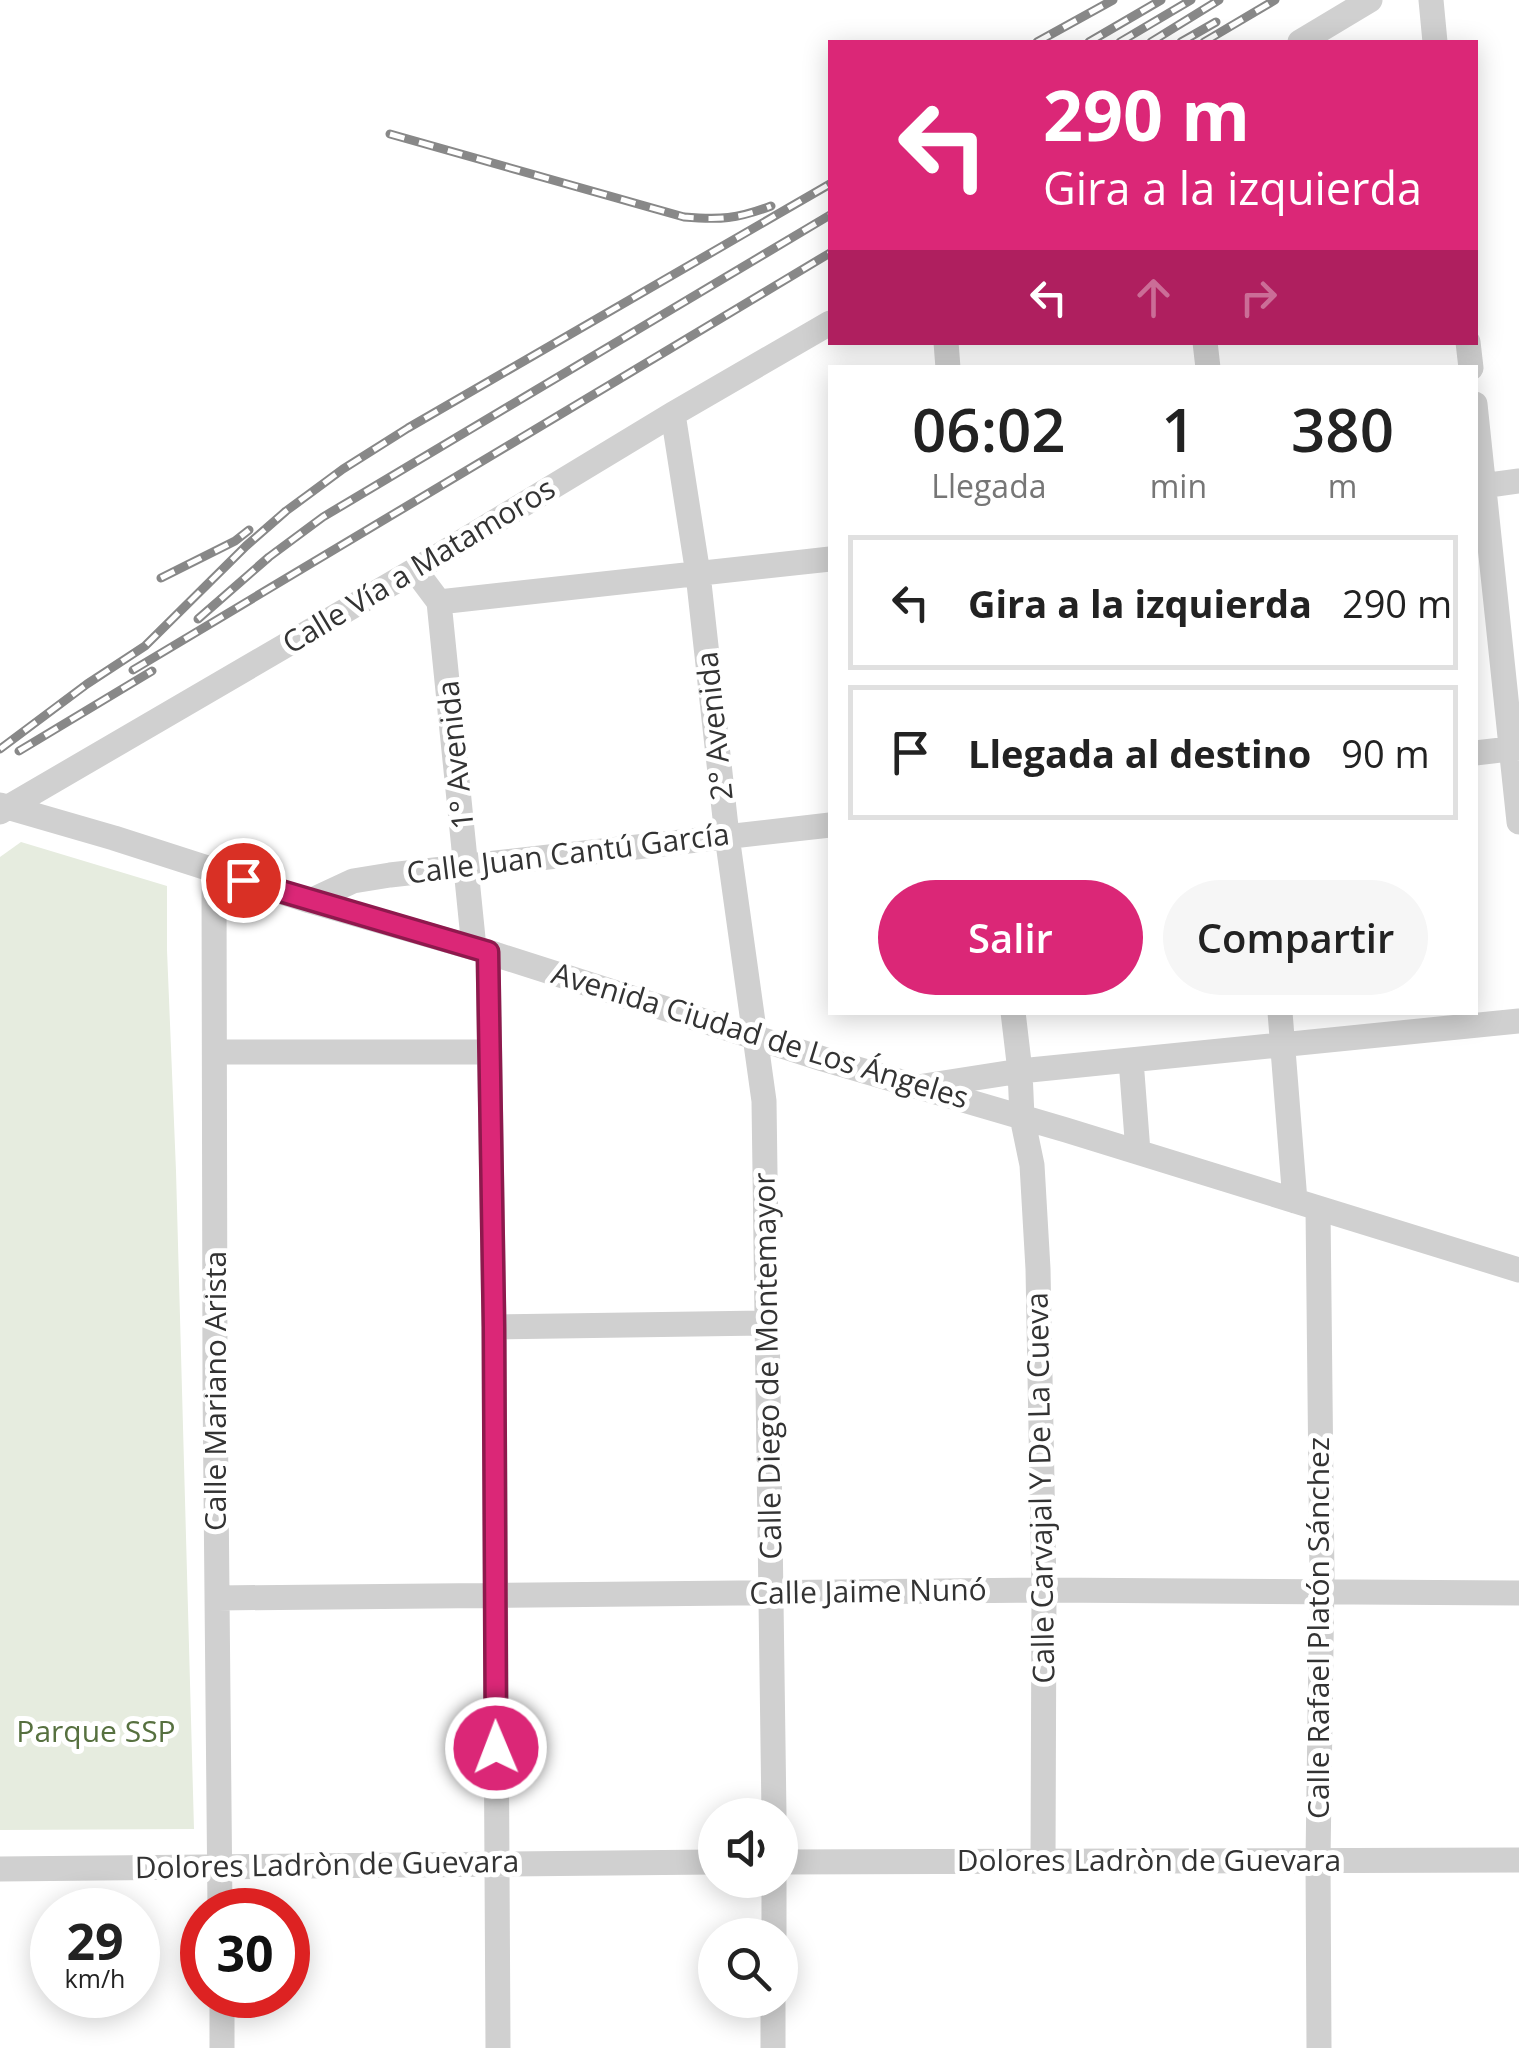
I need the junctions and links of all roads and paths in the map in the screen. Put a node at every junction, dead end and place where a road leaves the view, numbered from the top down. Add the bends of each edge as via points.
1 (1370, 0) edge
2 (1430, 0) edge
3 (1303, 40) edge
4 (1435, 40) edge
5 (828, 325) edge
6 (673, 414) junction
7 (1478, 453) edge
8 (1519, 482) edge
9 (1480, 486) edge
10 (828, 559) edge
11 (414, 570) junction
12 (698, 574) junction
13 (439, 602) junction
14 (1515, 748) edge
15 (1478, 753) edge
16 (3, 808) edge
17 (1519, 822) edge
18 (828, 825) edge
19 (728, 836) junction
20 (467, 864) junction
21 (214, 872) junction
22 (310, 901) junction
23 (481, 950) junction
24 (1013, 1015) edge
25 (1280, 1015) edge
26 (1410, 1022) edge
27 (1519, 1022) edge
28 (755, 1037) junction
29 (1283, 1045) junction
30 (215, 1052) junction
31 (490, 1052) junction
32 (1131, 1060) junction
33 (1020, 1071) junction
34 (920, 1086) junction
35 (1022, 1117) junction
36 (1138, 1152) junction
37 (1307, 1204) junction
38 (1519, 1270) edge
39 (766, 1324) junction
40 (494, 1327) junction
41 (1044, 1590) junction
42 (1322, 1591) junction
43 (771, 1594) junction
44 (1519, 1594) edge
45 (494, 1596) junction
46 (217, 1598) junction
47 (774, 1798) edge
48 (1318, 1860) junction
49 (1519, 1860) edge
50 (1044, 1861) junction
51 (698, 1862) edge
52 (798, 1862) edge
53 (498, 1863) junction
54 (220, 1866) junction
55 (0, 1869) edge
56 (220, 1888) edge
57 (222, 2018) edge
58 (774, 2018) edge
59 (222, 2048) edge
60 (498, 2048) edge
61 (773, 2048) edge
62 (1319, 2048) edge

1 - 3 street
2 - 4 street
5 - 6 street, Calle Vía a Matamoros
6 - 11 street, Calle Vía a Matamoros
6 - 12 street, 2° Avenida
7 - 9 street
8 - 9 street
9 - 14 street
10 - 12 street
11 - 13 street
11 - 16 street, Calle Vía a Matamoros
12 - 13 street
12 - 19 street, 2° Avenida
13 - 20 street, 1° Avenida
14 - 15 street
14 - 17 street
16 - 21 street, Avenida Ciudad de Los Ángeles
18 - 19 street, Calle Juan Cantú García
19 - 20 street, Calle Juan Cantú García
19 - 28 street, 2° Avenida
20 - 22 street, Calle Juan Cantú García via 354,881
20 - 23 street, 1° Avenida
21 - 22 street, Avenida Ciudad de Los Ángeles
21 - 30 street, Calle Mariano Arista
22 - 23 street, Avenida Ciudad de Los Ángeles
23 - 28 street, Avenida Ciudad de Los Ángeles
23 - 31 street, 1° Avenida
24 - 33 street, Calle Carvajal Y De La Cueva
25 - 29 street, Calle Rafael Platón Sánchez
26 - 27 street
26 - 29 street
28 - 34 street, Avenida Ciudad de Los Ángeles
28 - 39 street, Calle Diego de Montemayor via 764,1101
29 - 32 street
29 - 37 street, Calle Rafael Platón Sánchez
30 - 31 street
30 - 46 street, Calle Mariano Arista
31 - 40 street, 1° Avenida
32 - 33 street
32 - 36 street
33 - 34 street
33 - 35 street, Calle Carvajal Y De La Cueva
34 - 35 street, Avenida Ciudad de Los Ángeles
35 - 36 street, Avenida Ciudad de Los Ángeles
35 - 41 street, Calle Carvajal Y De La Cueva via 1034,1184
36 - 37 street, Avenida Ciudad de Los Ángeles
37 - 38 street, Avenida Ciudad de Los Ángeles
37 - 42 street, Calle Rafael Platón Sánchez
39 - 40 street
39 - 43 street, Calle Diego de Montemayor
40 - 45 street, 1° Avenida
41 - 42 street, Calle Jaime Nunó
41 - 43 street, Calle Jaime Nunó
41 - 50 street, Calle Carvajal Y De La Cueva
42 - 44 street, Calle Jaime Nunó
42 - 48 street, Calle Rafael Platón Sánchez
43 - 45 street, Calle Jaime Nunó
43 - 47 street, Calle Diego de Montemayor
45 - 46 street, Calle Jaime Nunó
45 - 53 street, 1° Avenida
46 - 54 street, Calle Mariano Arista
48 - 49 street, Dolores Ladròn de Guevara
48 - 50 street, Dolores Ladròn de Guevara
48 - 62 street, Calle Rafael Platón Sánchez
50 - 52 street, Dolores Ladròn de Guevara
51 - 53 street, Dolores Ladròn de Guevara
53 - 54 street, Dolores Ladròn de Guevara
53 - 60 street, 1° Avenida
54 - 55 street, Dolores Ladròn de Guevara
54 - 56 street, Calle Mariano Arista
57 - 59 street
58 - 61 street

